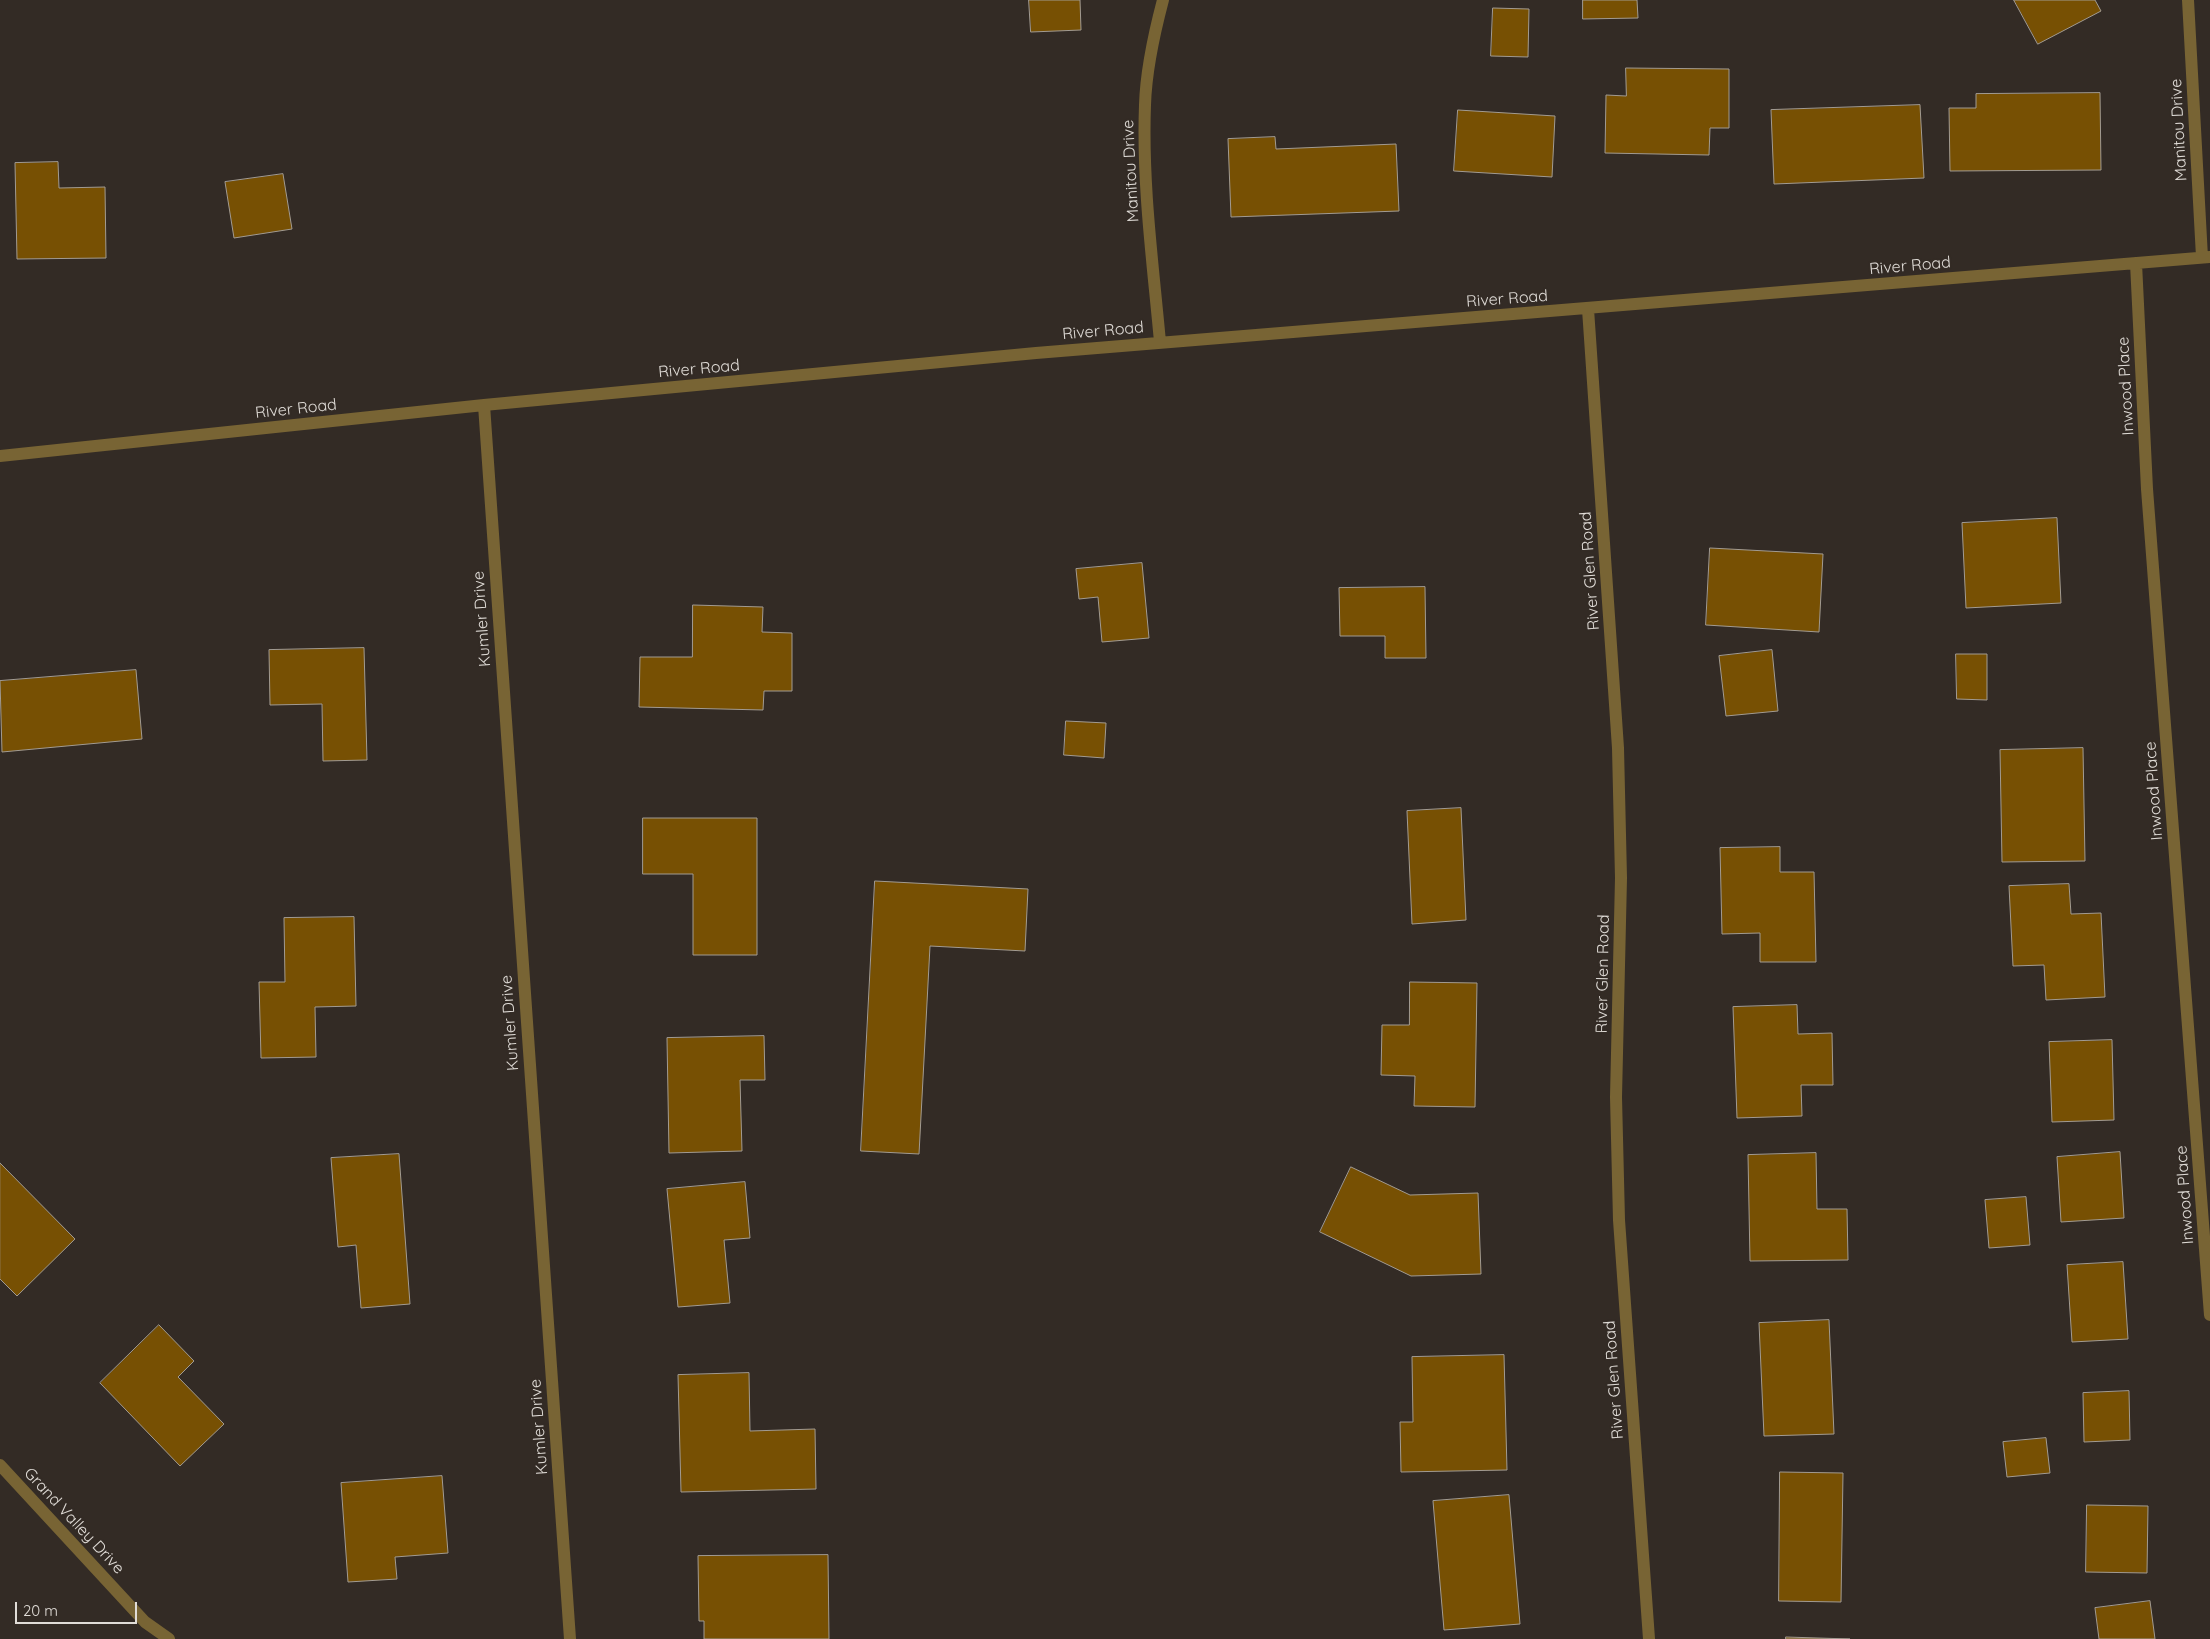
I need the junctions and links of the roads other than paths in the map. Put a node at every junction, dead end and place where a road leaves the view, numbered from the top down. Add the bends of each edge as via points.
1 (1163, 0) edge
2 (2188, 0) edge
3 (2206, 257) edge
4 (2136, 264) junction
5 (1588, 309) junction
6 (1160, 342) junction
7 (484, 406) junction
8 (0, 456) edge
9 (2210, 1316) edge
10 (0, 1465) edge
11 (169, 1639) edge
12 (570, 1639) edge
13 (1649, 1639) edge

1 - 6 street, Manitou Drive via 1152,43 1145,104 1146,180
2 - 3 street, Manitou Drive
3 - 4 street, River Road
4 - 5 street, River Road
4 - 9 street, Inwood Place via 2147,489
5 - 6 street, River Road
5 - 13 street, River Glen Road via 1618,748 1621,878 1616,1096 1619,1220
6 - 7 street, River Road
7 - 8 street, River Road
7 - 12 street, Kumler Drive
10 - 11 street, Grand Valley Drive via 145,1622

